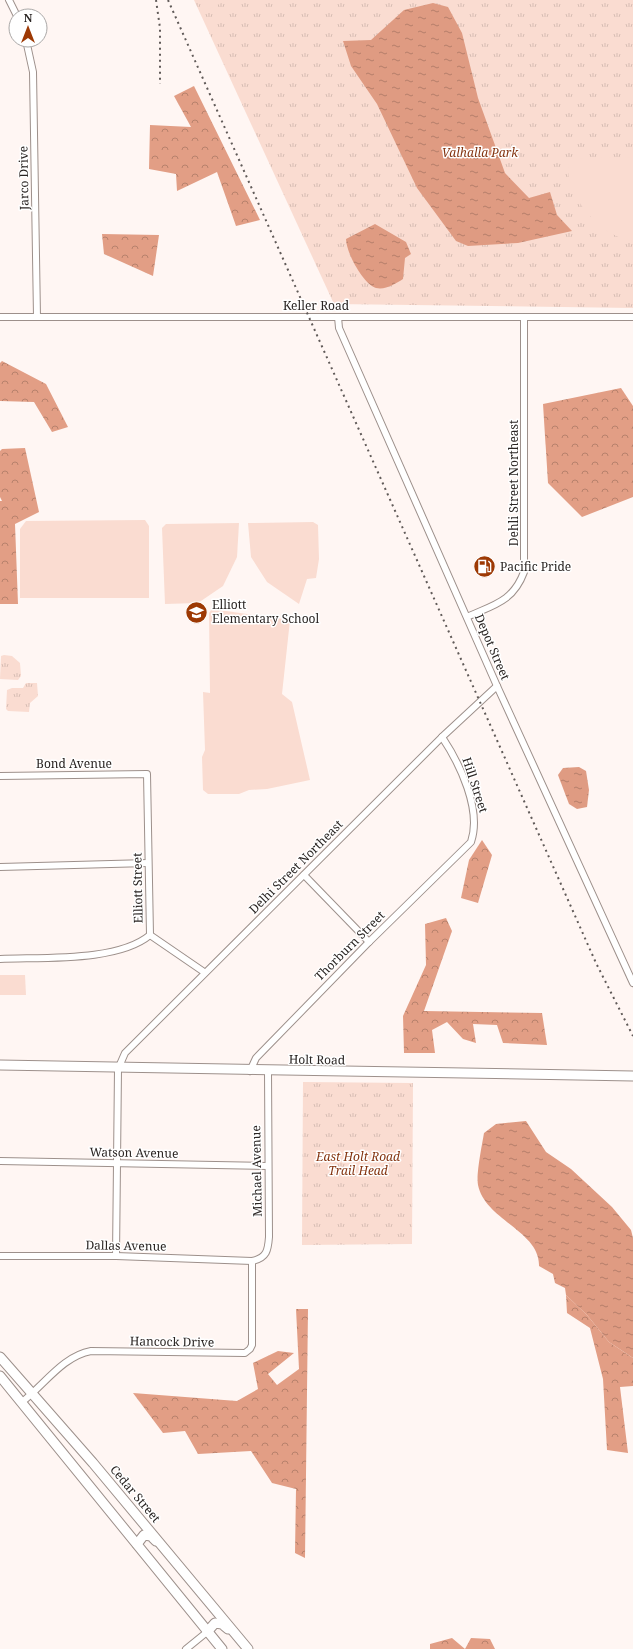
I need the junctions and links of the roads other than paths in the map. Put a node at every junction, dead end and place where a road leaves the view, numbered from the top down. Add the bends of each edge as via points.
1 (28, 48) edge
2 (0, 317) edge
3 (37, 317) junction
4 (338, 317) junction
5 (524, 317) junction
6 (633, 317) edge
7 (467, 617) junction
8 (497, 686) junction
9 (442, 737) junction
10 (147, 774) joint
11 (0, 776) edge
12 (471, 842) joint
13 (148, 863) junction
14 (0, 867) edge
15 (304, 875) junction
16 (150, 935) junction
17 (369, 942) junction
18 (0, 959) edge
19 (204, 972) junction
20 (633, 983) edge
21 (0, 1065) edge
22 (118, 1069) junction
23 (250, 1071) junction
24 (268, 1071) junction
25 (633, 1076) edge
26 (0, 1161) edge
27 (116, 1163) junction
28 (268, 1166) junction
29 (0, 1256) edge
30 (116, 1256) junction
31 (252, 1261) junction
32 (0, 1357) edge
33 (0, 1376) edge
34 (33, 1394) junction
35 (22, 1402) junction
36 (62, 1452) junction
37 (94, 1463) junction
38 (137, 1544) junction
39 (169, 1552) junction
40 (207, 1632) junction
41 (240, 1639) junction
42 (186, 1649) edge
43 (222, 1649) edge
44 (248, 1649) edge

1 - 3 street, Jarco Drive via 33,72
2 - 3 street, Keller Road
3 - 4 street, Keller Road
4 - 5 street, Keller Road
4 - 7 street, Depot Street via 339,328
5 - 6 street, Keller Road
5 - 7 street, Dehli Street Northeast via 524,572 520,584 512,595
7 - 8 street, Depot Street
8 - 9 street, Delhi Street Northeast
8 - 20 street, Depot Street
9 - 12 street, Hill Street via 458,765 472,804 475,818
9 - 15 street, Delhi Street Northeast
10 - 11 street, Bond Avenue
10 - 13 street, Elliott Street
12 - 17 street, Thorburn Street
13 - 14 street
13 - 16 street, Elliott Street
15 - 17 street
15 - 19 street, Delhi Street Northeast
16 - 18 street via 131,947 104,954
16 - 19 street, Elliott Street
17 - 23 street, Thorburn Street via 256,1058
19 - 22 street, Delhi Street Northeast via 125,1053
21 - 22 main road, Holt Road
22 - 23 main road, Holt Road
22 - 27 street
23 - 24 main road, Holt Road
24 - 25 main road, Holt Road
24 - 28 street, Michael Avenue
26 - 27 street, Watson Avenue
27 - 28 street, Watson Avenue
27 - 30 street
28 - 31 street, Michael Avenue via 268,1250 262,1258
29 - 30 street, Dallas Avenue
30 - 31 street, Dallas Avenue
31 - 34 street, Hancock Drive via 252,1345 245,1353 82,1353 71,1358
32 - 34 main road, Cedar Street
33 - 35 main road
34 - 35 street, Hancock Drive
34 - 37 main road, Cedar Street
35 - 36 main road
36 - 37 main road via 74,1448
36 - 38 main road
37 - 39 main road, Cedar Street
38 - 39 main road via 147,1535
38 - 40 main road
39 - 41 main road, Cedar Street
40 - 41 main road via 212,1625 218,1623
40 - 42 street
40 - 43 main road
41 - 44 main road, Cedar Street

